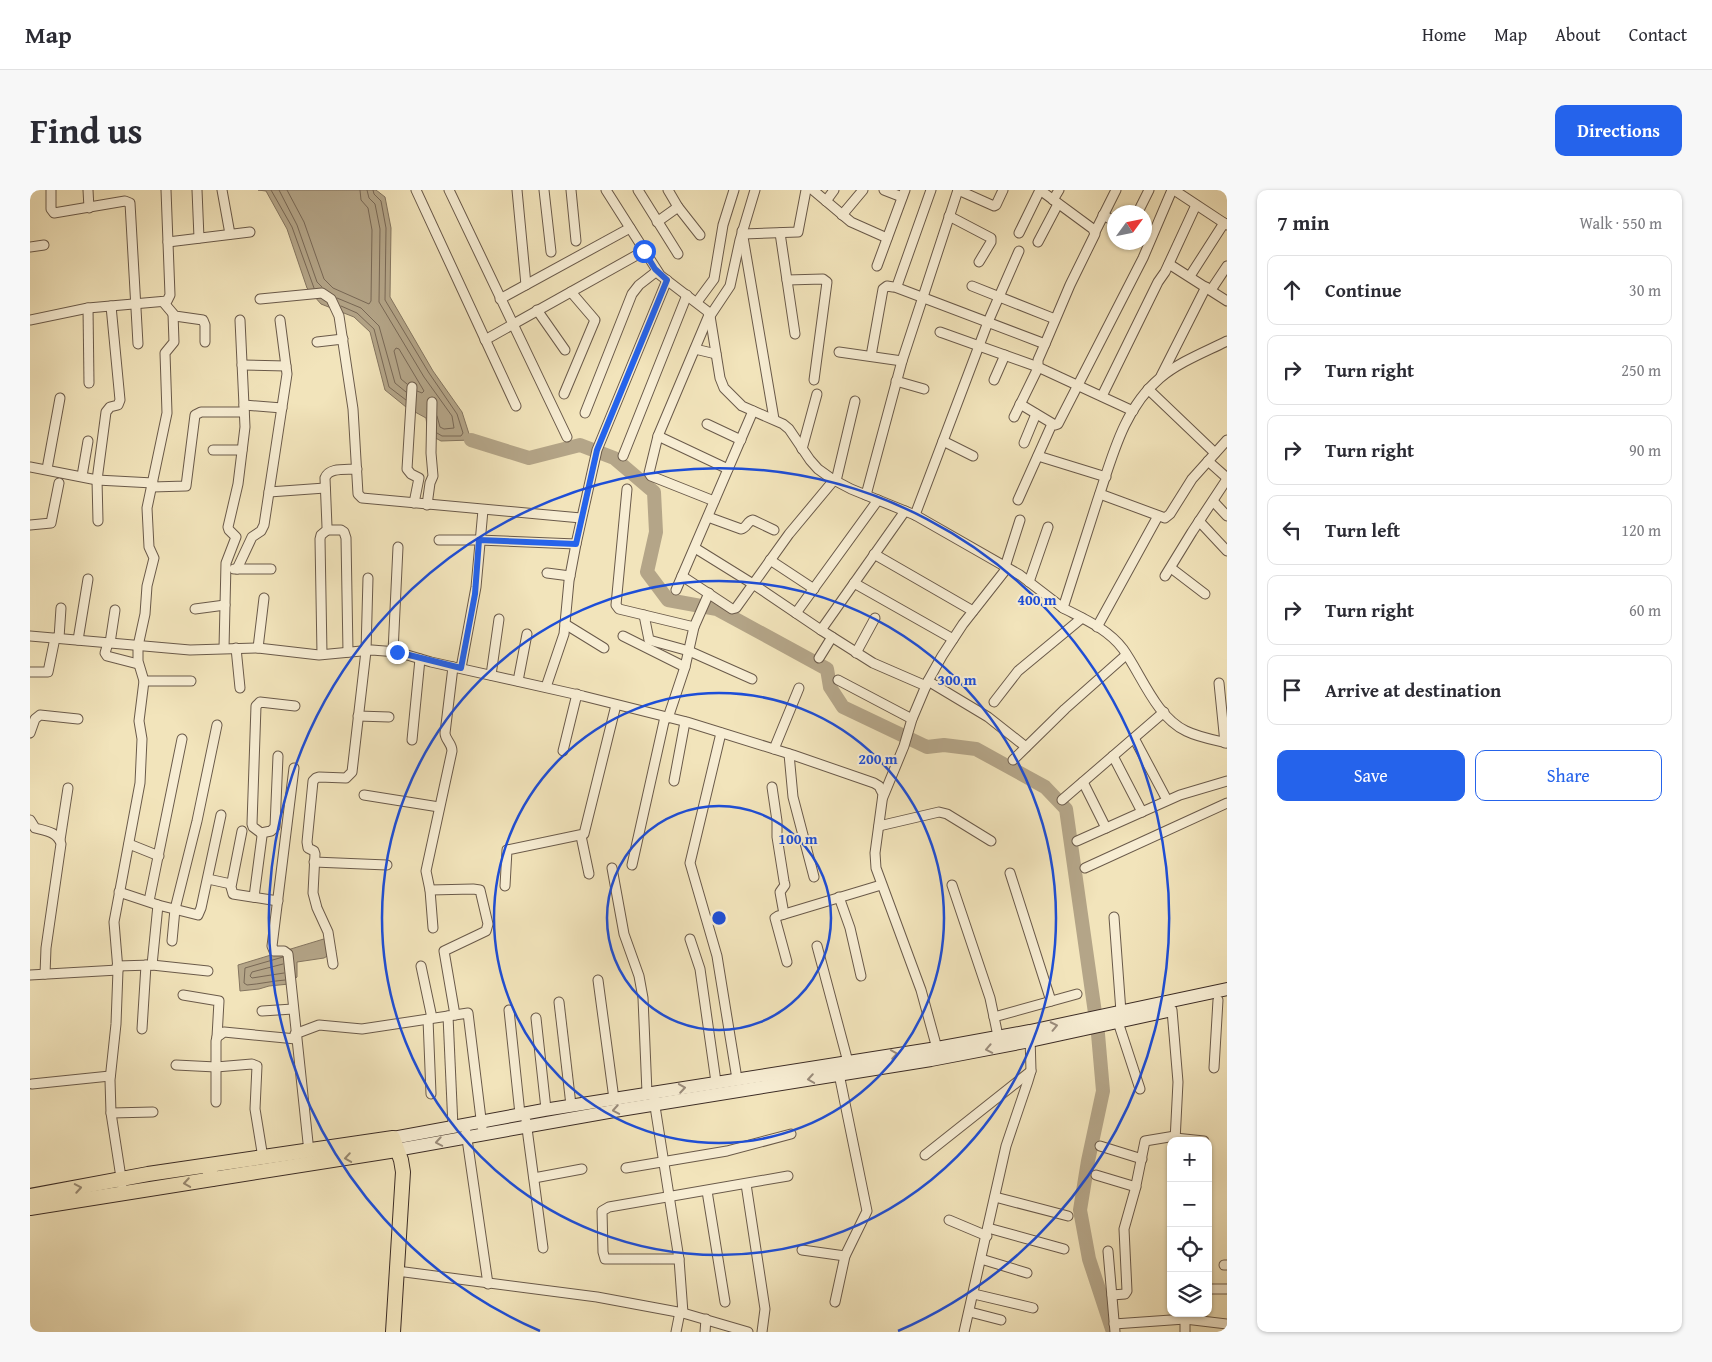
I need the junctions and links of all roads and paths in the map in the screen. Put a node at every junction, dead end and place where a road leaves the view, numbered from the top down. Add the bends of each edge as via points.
1 (51, 190) edge
2 (88, 190) edge
3 (166, 190) edge
4 (197, 190) edge
5 (222, 190) edge
6 (416, 190) edge
7 (449, 190) edge
8 (517, 190) edge
9 (544, 190) edge
10 (571, 190) edge
11 (606, 190) edge
12 (638, 190) edge
13 (668, 190) edge
14 (734, 190) edge
15 (755, 190) edge
16 (806, 190) edge
17 (813, 190) edge
18 (834, 190) edge
19 (863, 190) edge
20 (884, 190) edge
21 (931, 190) edge
22 (958, 190) edge
23 (1003, 190) edge
24 (1040, 190) edge
25 (1059, 190) edge
26 (1116, 190) edge
27 (1149, 190) edge
28 (1173, 190) edge
29 (903, 193) edge
30 (1186, 194) edge
31 (826, 201) junction
32 (1055, 202) junction
33 (1142, 205) edge
34 (1196, 205) junction
35 (678, 206) junction
36 (89, 208) junction
37 (1103, 215) junction
38 (842, 216) junction
39 (949, 216) junction
40 (1107, 217) edge
41 (657, 222) junction
42 (1225, 224) edge
43 (630, 228) junction
44 (250, 232) dead end
45 (1095, 232) junction
46 (743, 233) junction
47 (780, 233) junction
48 (1019, 233) dead end
49 (230, 234) junction
50 (700, 235) dead end
51 (199, 238) junction
52 (887, 238) junction
53 (576, 241) dead end
54 (168, 242) junction
55 (1038, 242) dead end
56 (44, 244) dead end
57 (30, 247) edge
58 (644, 251) junction
59 (1019, 251) dead end
60 (552, 252) dead end
61 (678, 254) dead end
62 (979, 262) dead end
63 (1169, 264) junction
64 (877, 266) dead end
65 (1227, 266) edge
66 (657, 271) junction
67 (1190, 276) junction
68 (667, 280) junction
69 (786, 280) junction
70 (526, 286) junction
71 (972, 286) dead end
72 (895, 287) junction
73 (1208, 288) junction
74 (571, 292) junction
75 (687, 295) junction
76 (999, 297) junction
77 (921, 298) junction
78 (260, 299) dead end
79 (500, 299) junction
80 (1227, 301) edge
81 (697, 302) junction
82 (164, 303) junction
83 (136, 304) junction
84 (112, 306) junction
85 (88, 308) junction
86 (537, 310) junction
87 (173, 314) junction
88 (709, 315) junction
89 (1055, 319) junction
90 (30, 320) edge
91 (240, 320) dead end
92 (280, 320) dead end
93 (988, 322) junction
94 (512, 324) junction
95 (940, 332) dead end
96 (795, 334) dead end
97 (343, 339) junction
98 (485, 340) junction
99 (205, 342) dead end
100 (317, 342) dead end
101 (1226, 342) edge
102 (138, 344) dead end
103 (1044, 344) junction
104 (979, 346) junction
105 (695, 349) junction
106 (564, 350) dead end
107 (839, 352) dead end
108 (716, 354) junction
109 (1005, 355) junction
110 (871, 356) junction
111 (902, 360) junction
112 (242, 366) junction
113 (286, 366) junction
114 (1038, 368) junction
115 (1161, 377) junction
116 (814, 380) dead end
117 (994, 380) dead end
118 (896, 382) junction
119 (89, 383) dead end
120 (1079, 386) junction
121 (412, 387) dead end
122 (924, 389) dead end
123 (1148, 389) junction
124 (564, 394) dead end
125 (817, 394) dead end
126 (1102, 396) junction
127 (60, 398) dead end
128 (856, 401) dead end
129 (432, 402) dead end
130 (1020, 404) junction
131 (516, 406) dead end
132 (244, 408) junction
133 (282, 408) junction
134 (753, 411) junction
135 (1133, 411) junction
136 (585, 413) dead end
137 (1036, 414) junction
138 (1014, 417) dead end
139 (774, 419) junction
140 (707, 424) dead end
141 (1052, 424) junction
142 (658, 436) junction
143 (567, 437) dead end
144 (741, 440) junction
145 (1227, 440) edge
146 (88, 441) dead end
147 (943, 441) junction
148 (1024, 443) dead end
149 (802, 448) junction
150 (213, 450) dead end
151 (242, 450) junction
152 (1216, 453) junction
153 (623, 456) dead end
154 (973, 456) dead end
155 (1038, 456) junction
156 (1208, 461) junction
157 (30, 467) edge
158 (47, 469) junction
159 (357, 469) junction
160 (728, 469) junction
161 (82, 476) junction
162 (1106, 477) junction
163 (1227, 479) edge
164 (97, 480) junction
165 (835, 480) junction
166 (59, 483) dead end
167 (152, 485) junction
168 (325, 488) junction
169 (627, 489) dead end
170 (269, 492) junction
171 (1100, 494) junction
172 (866, 495) junction
173 (878, 500) junction
174 (1018, 500) dead end
175 (714, 501) junction
176 (1212, 501) junction
177 (414, 504) junction
178 (427, 505) junction
179 (483, 510) junction
180 (906, 511) junction
181 (915, 515) junction
182 (1158, 516) junction
183 (1227, 516) edge
184 (708, 517) junction
185 (581, 518) junction
186 (1020, 520) dead end
187 (98, 521) dead end
188 (1199, 521) junction
189 (30, 525) edge
190 (1048, 527) dead end
191 (327, 530) junction
192 (774, 530) dead end
193 (439, 540) dead end
194 (479, 540) junction
195 (576, 544) junction
196 (398, 547) dead end
197 (694, 548) junction
198 (1227, 551) edge
199 (874, 554) junction
200 (770, 560) junction
201 (1006, 567) junction
202 (1171, 568) junction
203 (225, 569) junction
204 (237, 569) junction
205 (271, 569) dead end
206 (547, 573) dead end
207 (570, 576) junction
208 (682, 576) junction
209 (1165, 576) dead end
210 (368, 578) dead end
211 (88, 579) dead end
212 (1028, 582) junction
213 (854, 583) junction
214 (753, 584) junction
215 (814, 589) junction
216 (676, 590) dead end
217 (709, 594) junction
218 (1205, 594) dead end
219 (264, 598) dead end
220 (225, 605) junction
221 (61, 608) dead end
222 (1063, 608) junction
223 (195, 609) dead end
224 (114, 610) dead end
225 (974, 611) junction
226 (796, 613) junction
227 (644, 615) junction
228 (875, 618) dead end
229 (1082, 618) junction
230 (499, 619) dead end
231 (565, 624) junction
232 (694, 627) junction
233 (1097, 627) junction
234 (820, 630) junction
235 (527, 634) dead end
236 (30, 636) edge
237 (623, 636) dead end
238 (832, 637) junction
239 (57, 638) junction
240 (953, 639) junction
241 (78, 640) junction
242 (109, 643) junction
243 (138, 646) junction
244 (224, 648) junction
245 (236, 648) junction
246 (258, 648) junction
247 (604, 648) dead end
248 (366, 651) junction
249 (689, 651) junction
250 (348, 652) junction
251 (393, 652) junction
252 (856, 653) junction
253 (322, 654) junction
254 (1126, 655) junction
255 (818, 658) dead end
256 (420, 659) junction
257 (138, 664) junction
258 (685, 667) junction
259 (457, 668) junction
260 (30, 672) edge
261 (491, 675) junction
262 (752, 679) dead end
263 (838, 680) dead end
264 (144, 681) junction
265 (191, 681) dead end
266 (518, 681) junction
267 (1219, 683) dead end
268 (927, 684) junction
269 (546, 687) junction
270 (240, 688) dead end
271 (799, 688) dead end
272 (577, 694) junction
273 (994, 702) dead end
274 (616, 705) junction
275 (295, 706) dead end
276 (1164, 712) junction
277 (358, 716) junction
278 (388, 717) dead end
279 (666, 717) junction
280 (78, 719) dead end
281 (912, 719) junction
282 (685, 722) junction
283 (217, 725) dead end
284 (30, 732) edge
285 (721, 733) junction
286 (1134, 738) junction
287 (182, 739) dead end
288 (412, 740) dead end
289 (1226, 743) edge
290 (1026, 747) junction
291 (774, 749) junction
292 (563, 750) dead end
293 (789, 754) junction
294 (278, 756) dead end
295 (1113, 756) junction
296 (1012, 760) dead end
297 (294, 768) dead end
298 (674, 781) dead end
299 (1227, 781) edge
300 (1083, 782) junction
301 (772, 787) dead end
302 (68, 788) dead end
303 (364, 795) dead end
304 (883, 797) junction
305 (1062, 800) dead end
306 (1167, 800) junction
307 (1227, 803) edge
308 (439, 807) junction
309 (1142, 812) junction
310 (221, 816) dead end
311 (30, 820) edge
312 (879, 826) junction
313 (1106, 828) junction
314 (242, 831) dead end
315 (262, 832) junction
316 (581, 836) junction
317 (60, 840) junction
318 (991, 841) dead end
319 (1077, 841) dead end
320 (129, 844) junction
321 (159, 856) junction
322 (314, 862) junction
323 (387, 865) dead end
324 (632, 865) dead end
325 (612, 868) dead end
326 (1085, 868) dead end
327 (1010, 873) dead end
328 (589, 874) dead end
329 (814, 877) dead end
330 (208, 879) junction
331 (231, 884) junction
332 (881, 885) junction
333 (952, 885) dead end
334 (505, 886) dead end
335 (430, 890) junction
336 (119, 892) junction
337 (254, 897) junction
338 (839, 898) junction
339 (149, 901) junction
340 (278, 901) junction
341 (158, 906) junction
342 (175, 909) junction
343 (784, 914) junction
344 (1114, 917) dead end
345 (433, 928) dead end
346 (690, 939) dead end
347 (172, 941) dead end
348 (817, 946) dead end
349 (787, 962) dead end
350 (333, 964) dead end
351 (149, 965) junction
352 (421, 966) dead end
353 (118, 968) junction
354 (208, 971) dead end
355 (45, 974) junction
356 (30, 975) edge
357 (862, 976) dead end
358 (598, 980) dead end
359 (1227, 989) edge
360 (1077, 994) dead end
361 (183, 995) dead end
362 (1222, 999) edge
363 (1051, 1001) junction
364 (559, 1002) dead end
365 (293, 1009) junction
366 (509, 1010) dead end
367 (1172, 1010) junction
368 (262, 1011) dead end
369 (452, 1015) junction
370 (994, 1017) junction
371 (536, 1018) dead end
372 (1114, 1018) junction
373 (430, 1019) junction
374 (142, 1029) dead end
375 (296, 1036) junction
376 (998, 1036) junction
377 (1030, 1036) junction
378 (217, 1037) junction
379 (938, 1053) junction
380 (176, 1065) dead end
381 (841, 1066) junction
382 (216, 1067) junction
383 (1214, 1068) dead end
384 (1030, 1071) junction
385 (110, 1076) junction
386 (737, 1079) junction
387 (716, 1082) junction
388 (32, 1084) dead end
389 (1140, 1089) dead end
390 (431, 1094) dead end
391 (651, 1097) junction
392 (614, 1099) junction
393 (216, 1102) dead end
394 (571, 1105) junction
395 (546, 1109) junction
396 (153, 1112) dead end
397 (111, 1114) junction
398 (522, 1114) junction
399 (527, 1126) junction
400 (482, 1128) junction
401 (462, 1130) junction
402 (791, 1134) dead end
403 (1175, 1137) edge
404 (1167, 1139) edge
405 (394, 1144) junction
406 (1100, 1146) dead end
407 (309, 1152) junction
408 (925, 1155) dead end
409 (263, 1158) junction
410 (1142, 1159) junction
411 (664, 1162) junction
412 (626, 1168) dead end
413 (582, 1169) dead end
414 (210, 1173) junction
415 (1096, 1175) dead end
416 (788, 1176) dead end
417 (534, 1178) junction
418 (746, 1184) junction
419 (122, 1187) junction
420 (1136, 1187) junction
421 (707, 1191) junction
422 (30, 1196) edge
423 (995, 1197) junction
424 (669, 1198) junction
425 (30, 1208) edge
426 (1068, 1216) dead end
427 (949, 1220) dead end
428 (987, 1232) junction
429 (543, 1248) dead end
430 (1064, 1249) dead end
431 (802, 1250) dead end
432 (1108, 1251) dead end
433 (845, 1256) junction
434 (679, 1259) junction
435 (981, 1260) junction
436 (397, 1271) junction
437 (1028, 1273) dead end
438 (488, 1284) junction
439 (1212, 1289) edge
440 (1227, 1289) edge
441 (974, 1294) junction
442 (1112, 1295) junction
443 (725, 1302) dead end
444 (835, 1302) dead end
445 (1033, 1308) dead end
446 (682, 1312) junction
447 (970, 1312) junction
448 (1178, 1317) edge
449 (1185, 1317) edge
450 (1190, 1317) edge
451 (706, 1320) junction
452 (1001, 1320) dead end
453 (1146, 1322) junction
454 (1227, 1324) edge
455 (1115, 1328) edge
456 (734, 1330) edge
457 (393, 1332) edge
458 (676, 1332) edge
459 (705, 1332) edge
460 (748, 1332) edge
461 (762, 1332) edge
462 (964, 1332) edge
463 (1146, 1332) edge
464 (1184, 1332) edge

1 - 36 street via 54,213
2 - 36 street
3 - 54 street
4 - 51 street
5 - 49 street
6 - 98 street
7 - 79 street
8 - 70 street
9 - 60 street
10 - 53 street
11 - 43 street
12 - 41 street
13 - 35 street
14 - 81 street via 724,222 714,278
15 - 46 street
16 - 47 street via 798,232
17 - 31 street
18 - 31 street
19 - 38 street
20 - 29 street
21 - 72 street
22 - 23 street via 994,206
22 - 39 street
24 - 32 street
24 - 48 street
25 - 32 street
26 - 37 street
27 - 33 street
28 - 30 street
28 - 120 street
29 - 52 street
30 - 34 street
31 - 38 street
32 - 45 street
32 - 55 street
34 - 42 street
34 - 63 street
35 - 41 street
35 - 50 street
36 - 83 street via 125,201 130,203
37 - 40 street
37 - 45 street
38 - 52 street
39 - 62 street via 991,238
39 - 77 street
41 - 61 street
42 - 67 street
43 - 58 street
43 - 70 street
44 - 49 street
45 - 89 street
46 - 47 street
46 - 88 street via 730,286
46 - 139 street
47 - 69 street
49 - 51 street
51 - 54 street
52 - 64 street
54 - 82 street via 170,295
56 - 57 street
58 - 66 street
58 - 74 street
59 - 76 street
63 - 67 street
63 - 126 street
65 - 73 street
66 - 68 street
66 - 136 street via 632,294
67 - 73 street
68 - 75 street
68 - 185 street via 597,450
69 - 96 street
69 - 116 street via 823,279 827,282
70 - 79 street
71 - 76 street
72 - 77 street
72 - 110 street via 884,289
73 - 80 street
73 - 115 street
74 - 86 street
74 - 124 street via 595,320
75 - 81 street
75 - 153 street
76 - 89 street
76 - 93 street
77 - 93 street
77 - 111 street
78 - 97 street via 326,294 338,312
79 - 94 street
81 - 88 street
82 - 83 street
82 - 87 street
83 - 84 street
83 - 102 street
84 - 85 street
84 - 164 street via 120,403 106,412
85 - 90 street
85 - 119 street
86 - 94 street
86 - 106 street
87 - 99 street via 203,320
87 - 167 street via 174,342 165,353 167,414
88 - 105 street
88 - 108 street
89 - 103 street
91 - 112 street
92 - 113 street
93 - 103 street
93 - 104 street
94 - 98 street
94 - 143 street
95 - 104 street
97 - 100 street
97 - 159 street
98 - 131 street
101 - 115 street
103 - 114 street
104 - 109 street
104 - 147 street
105 - 108 street
105 - 142 street
107 - 110 street
108 - 134 street via 724,388 742,406
109 - 114 street
109 - 117 street
110 - 111 street
111 - 118 street
112 - 113 street
112 - 132 street
113 - 133 street
114 - 120 street
114 - 130 street
115 - 123 street
118 - 122 street
118 - 172 street
120 - 126 street
120 - 141 street via 1058,424
121 - 177 street via 407,469 419,478
123 - 135 street
123 - 152 street
125 - 149 street
126 - 135 street
127 - 158 street
128 - 165 street
129 - 178 street via 433,476
130 - 137 street
130 - 138 street
132 - 133 street
132 - 151 street
132 - 167 street via 195,415 186,486
133 - 170 street
134 - 139 street
134 - 144 street
135 - 162 street via 1117,440
137 - 141 street
137 - 148 street
139 - 149 street via 789,429
140 - 144 street
141 - 155 street
142 - 160 street
142 - 175 street via 649,474
144 - 160 street
145 - 152 street
146 - 161 street
147 - 154 street
147 - 181 street
149 - 165 street via 818,469
150 - 151 street
151 - 203 street via 228,527 236,538
152 - 156 street
155 - 162 street
155 - 174 street
156 - 163 street
156 - 182 street via 1188,484 1170,514 1165,518
157 - 158 street
158 - 161 street
159 - 168 street via 328,472
159 - 177 street via 358,494 362,498
160 - 175 street
161 - 164 street
162 - 171 street
163 - 176 street
164 - 167 street
164 - 187 street
165 - 172 street
165 - 200 street
166 - 189 street via 51,523
167 - 243 street via 147,513 149,547 154,558
168 - 170 street
168 - 191 street
169 - 227 street via 616,605 619,609
170 - 204 street via 263,528 252,537
171 - 182 street
171 - 222 street
172 - 173 street
173 - 180 street
173 - 215 street
175 - 184 street
176 - 183 street
176 - 188 street
177 - 178 street
178 - 179 street
179 - 185 street
179 - 194 street
180 - 181 street
180 - 199 street
181 - 201 street
182 - 233 street
184 - 192 street via 741,529 753,520
184 - 197 street
185 - 195 street
186 - 201 street
188 - 198 street
188 - 202 street
190 - 212 street
191 - 250 street via 341,530 346,535
191 - 253 street via 320,539
193 - 194 street
194 - 195 street
194 - 259 street via 475,594
195 - 207 street
196 - 251 street
197 - 208 street
197 - 214 street
199 - 213 street
199 - 225 street
200 - 214 street
200 - 215 street
201 - 212 street
201 - 225 street
202 - 209 street
202 - 218 street
203 - 204 street
203 - 220 street
204 - 205 street
206 - 207 street
207 - 231 street
208 - 216 street
208 - 217 street
210 - 248 street
211 - 241 street
212 - 222 street
213 - 234 street
213 - 240 street
214 - 217 street via 734,609
214 - 226 street
215 - 226 street
217 - 232 street
219 - 246 street
220 - 223 street
220 - 244 street
221 - 239 street
222 - 229 street
224 - 242 street
225 - 240 street
226 - 234 street
227 - 232 street
227 - 249 street via 649,640
228 - 252 street
229 - 233 street
229 - 273 street via 1018,670
230 - 261 street
231 - 247 street
231 - 269 street
232 - 249 street
233 - 254 street
234 - 238 street
235 - 266 street
236 - 239 street
237 - 258 street
238 - 252 street
238 - 255 street
239 - 241 street
239 - 260 street via 48,672
240 - 268 street
241 - 242 street
242 - 243 street
242 - 257 street via 107,656
243 - 244 street via 190,650
243 - 257 street
244 - 245 street
245 - 246 street
245 - 270 street
246 - 253 street
248 - 250 street
248 - 251 street
248 - 277 street
249 - 258 street
249 - 262 street
250 - 253 street
251 - 256 street
252 - 268 street via 878,666
254 - 276 street
254 - 290 street
256 - 259 street
256 - 288 street
257 - 264 street
258 - 279 street
259 - 261 street
259 - 308 street via 445,733 452,748
261 - 266 street
263 - 281 street
264 - 265 street
264 - 320 street via 139,721 142,740 140,783
266 - 269 street
267 - 289 street
268 - 281 street
268 - 290 street via 988,717
269 - 272 street
271 - 291 street
272 - 274 street
272 - 292 street
274 - 279 street
274 - 316 street via 586,831
275 - 315 street via 260,702 256,706 252,824
276 - 286 street
276 - 289 street via 1185,731
277 - 278 street
277 - 322 street via 351,775 343,779 319,777 314,781 307,845 315,854
279 - 282 street
279 - 324 street
280 - 284 street via 40,716
281 - 304 street
282 - 285 street
282 - 298 street
283 - 342 street
285 - 291 street
285 - 386 street via 690,863 717,956
286 - 295 street
286 - 306 street
287 - 321 street
290 - 296 street
291 - 293 street
293 - 304 street via 874,783 882,789
293 - 329 street via 793,797
294 - 315 street via 275,827
295 - 300 street
295 - 309 street
297 - 340 street
299 - 306 street
300 - 305 street
300 - 313 street
301 - 343 street via 776,837 785,885 780,892
302 - 317 street
303 - 308 street
304 - 312 street
306 - 309 street
307 - 326 street
308 - 335 street via 426,871
309 - 313 street
310 - 330 street
311 - 317 street via 35,828 55,834
312 - 318 street via 939,812
312 - 332 street via 875,853
313 - 319 street
314 - 331 street
315 - 337 street
316 - 328 street
316 - 334 street via 507,850
317 - 355 street
320 - 321 street
320 - 336 street
321 - 339 street
322 - 323 street
322 - 350 street via 314,900 328,932
325 - 391 street via 624,934 643,998
327 - 363 street
330 - 331 street
330 - 342 street via 198,915
331 - 337 street via 233,894
332 - 338 street
332 - 379 street via 921,990
333 - 370 street
335 - 345 street
335 - 369 street via 480,890 488,924 486,931 444,951
336 - 339 street
336 - 353 street via 114,922
337 - 340 street
338 - 343 street
338 - 357 street
339 - 341 street
340 - 365 street via 272,948 288,954
341 - 342 street
341 - 351 street
342 - 347 street
343 - 349 street via 775,921
344 - 372 street
346 - 387 street via 700,969
348 - 381 street
351 - 353 street
351 - 354 street
351 - 374 street
352 - 373 street
353 - 355 street
353 - 385 street
355 - 356 street
358 - 392 street
359 - 372 main road
360 - 363 street
361 - 378 street via 219,1000
362 - 367 main road
362 - 383 street
363 - 370 street
364 - 394 street
365 - 368 street
365 - 375 street
366 - 398 street
367 - 372 main road
367 - 403 street via 1178,1082
369 - 373 street
369 - 400 street via 468,1013 469,1016
369 - 401 street
370 - 376 street
371 - 395 street
372 - 377 main road
372 - 389 street
373 - 375 street via 362,1029 319,1025
373 - 390 street
375 - 378 street via 224,1032
375 - 407 street
376 - 377 main road
376 - 379 main road
377 -> 379 main road
377 - 384 street
378 - 382 street
379 - 381 main road
380 - 382 street
381 - 386 main road
381 -> 391 main road
381 - 433 street via 867,1211
382 - 393 street
382 - 409 street via 257,1066 255,1109
384 - 408 street
384 - 423 street via 1006,1146
385 - 388 street
385 - 397 street
386 - 387 main road
391 -> 387 main road
391 - 392 main road
391 -> 399 main road
391 - 411 street
392 - 394 main road
394 - 395 main road
395 - 398 main road
396 - 397 street
397 - 419 street
398 - 399 street
398 - 400 main road
399 - 400 main road
399 - 417 street
400 - 401 main road
401 - 405 main road
401 - 438 street
402 - 411 street via 727,1151
404 - 410 street via 1145,1141
405 - 407 main road
405 -> 414 main road
405 - 436 main road via 403,1172
406 - 410 street
407 - 409 main road
409 - 414 main road
410 - 420 street
411 - 412 street
411 - 424 street
413 - 417 street
414 - 419 main road
415 - 420 street
416 - 418 street
417 - 429 street
418 - 421 street
418 - 461 street via 765,1309
422 -> 419 main road
419 - 425 main road
420 - 442 street via 1124,1229 1127,1291
421 - 424 street
421 - 443 street
423 - 426 street
423 - 428 street
424 - 434 street
424 - 434 street via 605,1208 602,1215 603,1252 608,1260
427 - 428 street
428 - 430 street
428 - 435 street
431 - 433 street
432 - 442 street
433 - 444 street
434 - 446 street
435 - 437 street
435 - 441 street
436 - 438 street
436 - 457 main road
438 - 446 street via 592,1296
439 - 440 street
441 - 445 street
441 - 447 street
442 - 455 street
446 - 451 street
446 - 458 street
447 - 452 street
447 - 462 street
448 - 453 street
449 - 464 street
450 - 454 street
451 - 456 street
451 - 459 street
453 - 455 street
453 - 463 street
456 - 460 street

